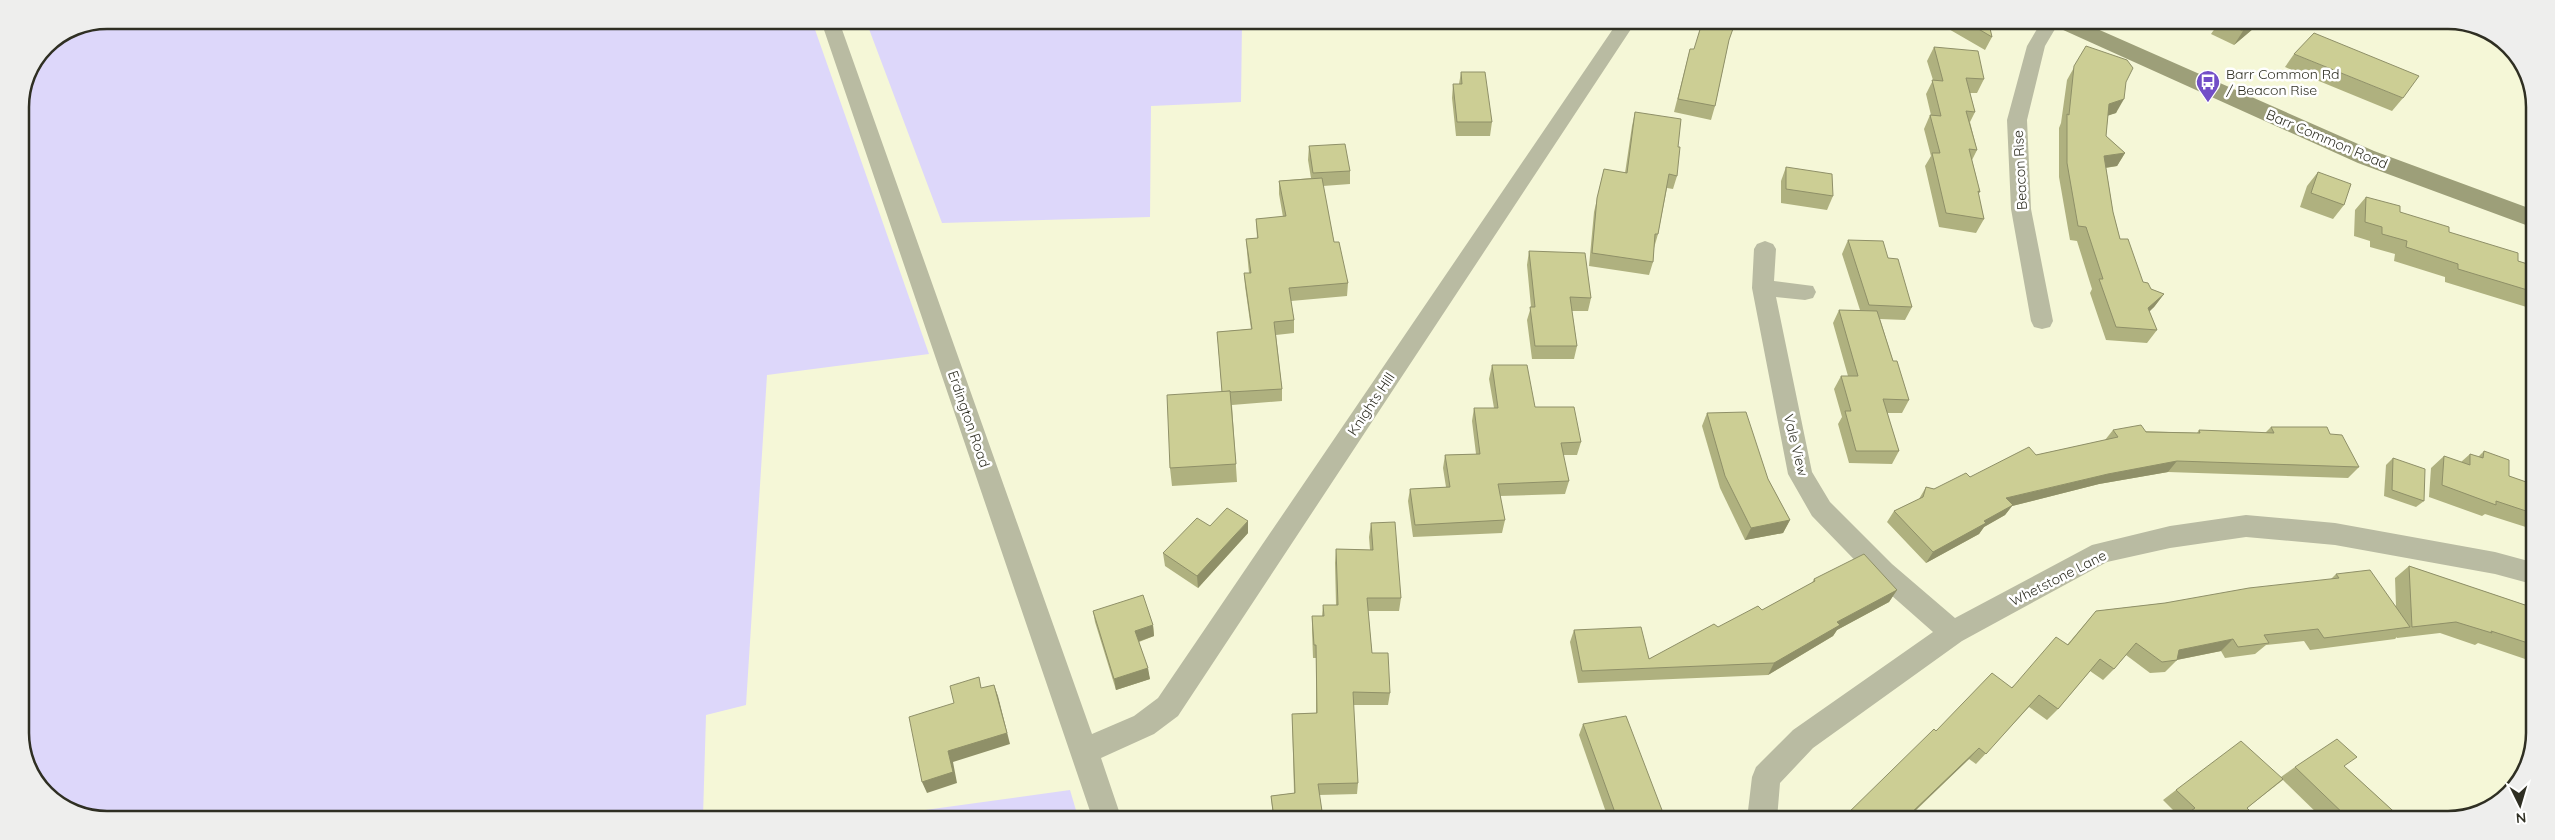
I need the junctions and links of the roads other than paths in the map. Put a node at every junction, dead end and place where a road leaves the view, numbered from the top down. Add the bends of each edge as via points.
1 (833, 29) edge
2 (1622, 29) edge
3 (2046, 29) edge
4 (2080, 29) edge
5 (2526, 216) edge
6 (1765, 250) dead end
7 (1763, 288) junction
8 (1804, 292) dead end
9 (2042, 321) dead end
10 (2526, 571) edge
11 (1953, 633) junction
12 (1084, 751) junction
13 (1105, 811) edge
14 (1763, 811) edge

1 - 12 street, Erdington Road
2 - 12 street, Knights Hill via 1168,707 1144,725
3 - 9 street, Beacon Rise via 2036,46 2017,120 2021,209
4 - 5 main road, Barr Common Road via 2366,157
6 - 7 street, Vale View
7 - 8 street
7 - 11 street, Vale View via 1800,474 1821,509 1883,572
10 - 11 street, Whetstone Lane via 2334,534 2246,526 2170,537 2101,553
11 - 14 street, Whetstone Lane via 1804,739 1766,777
12 - 13 street, Erdington Road

